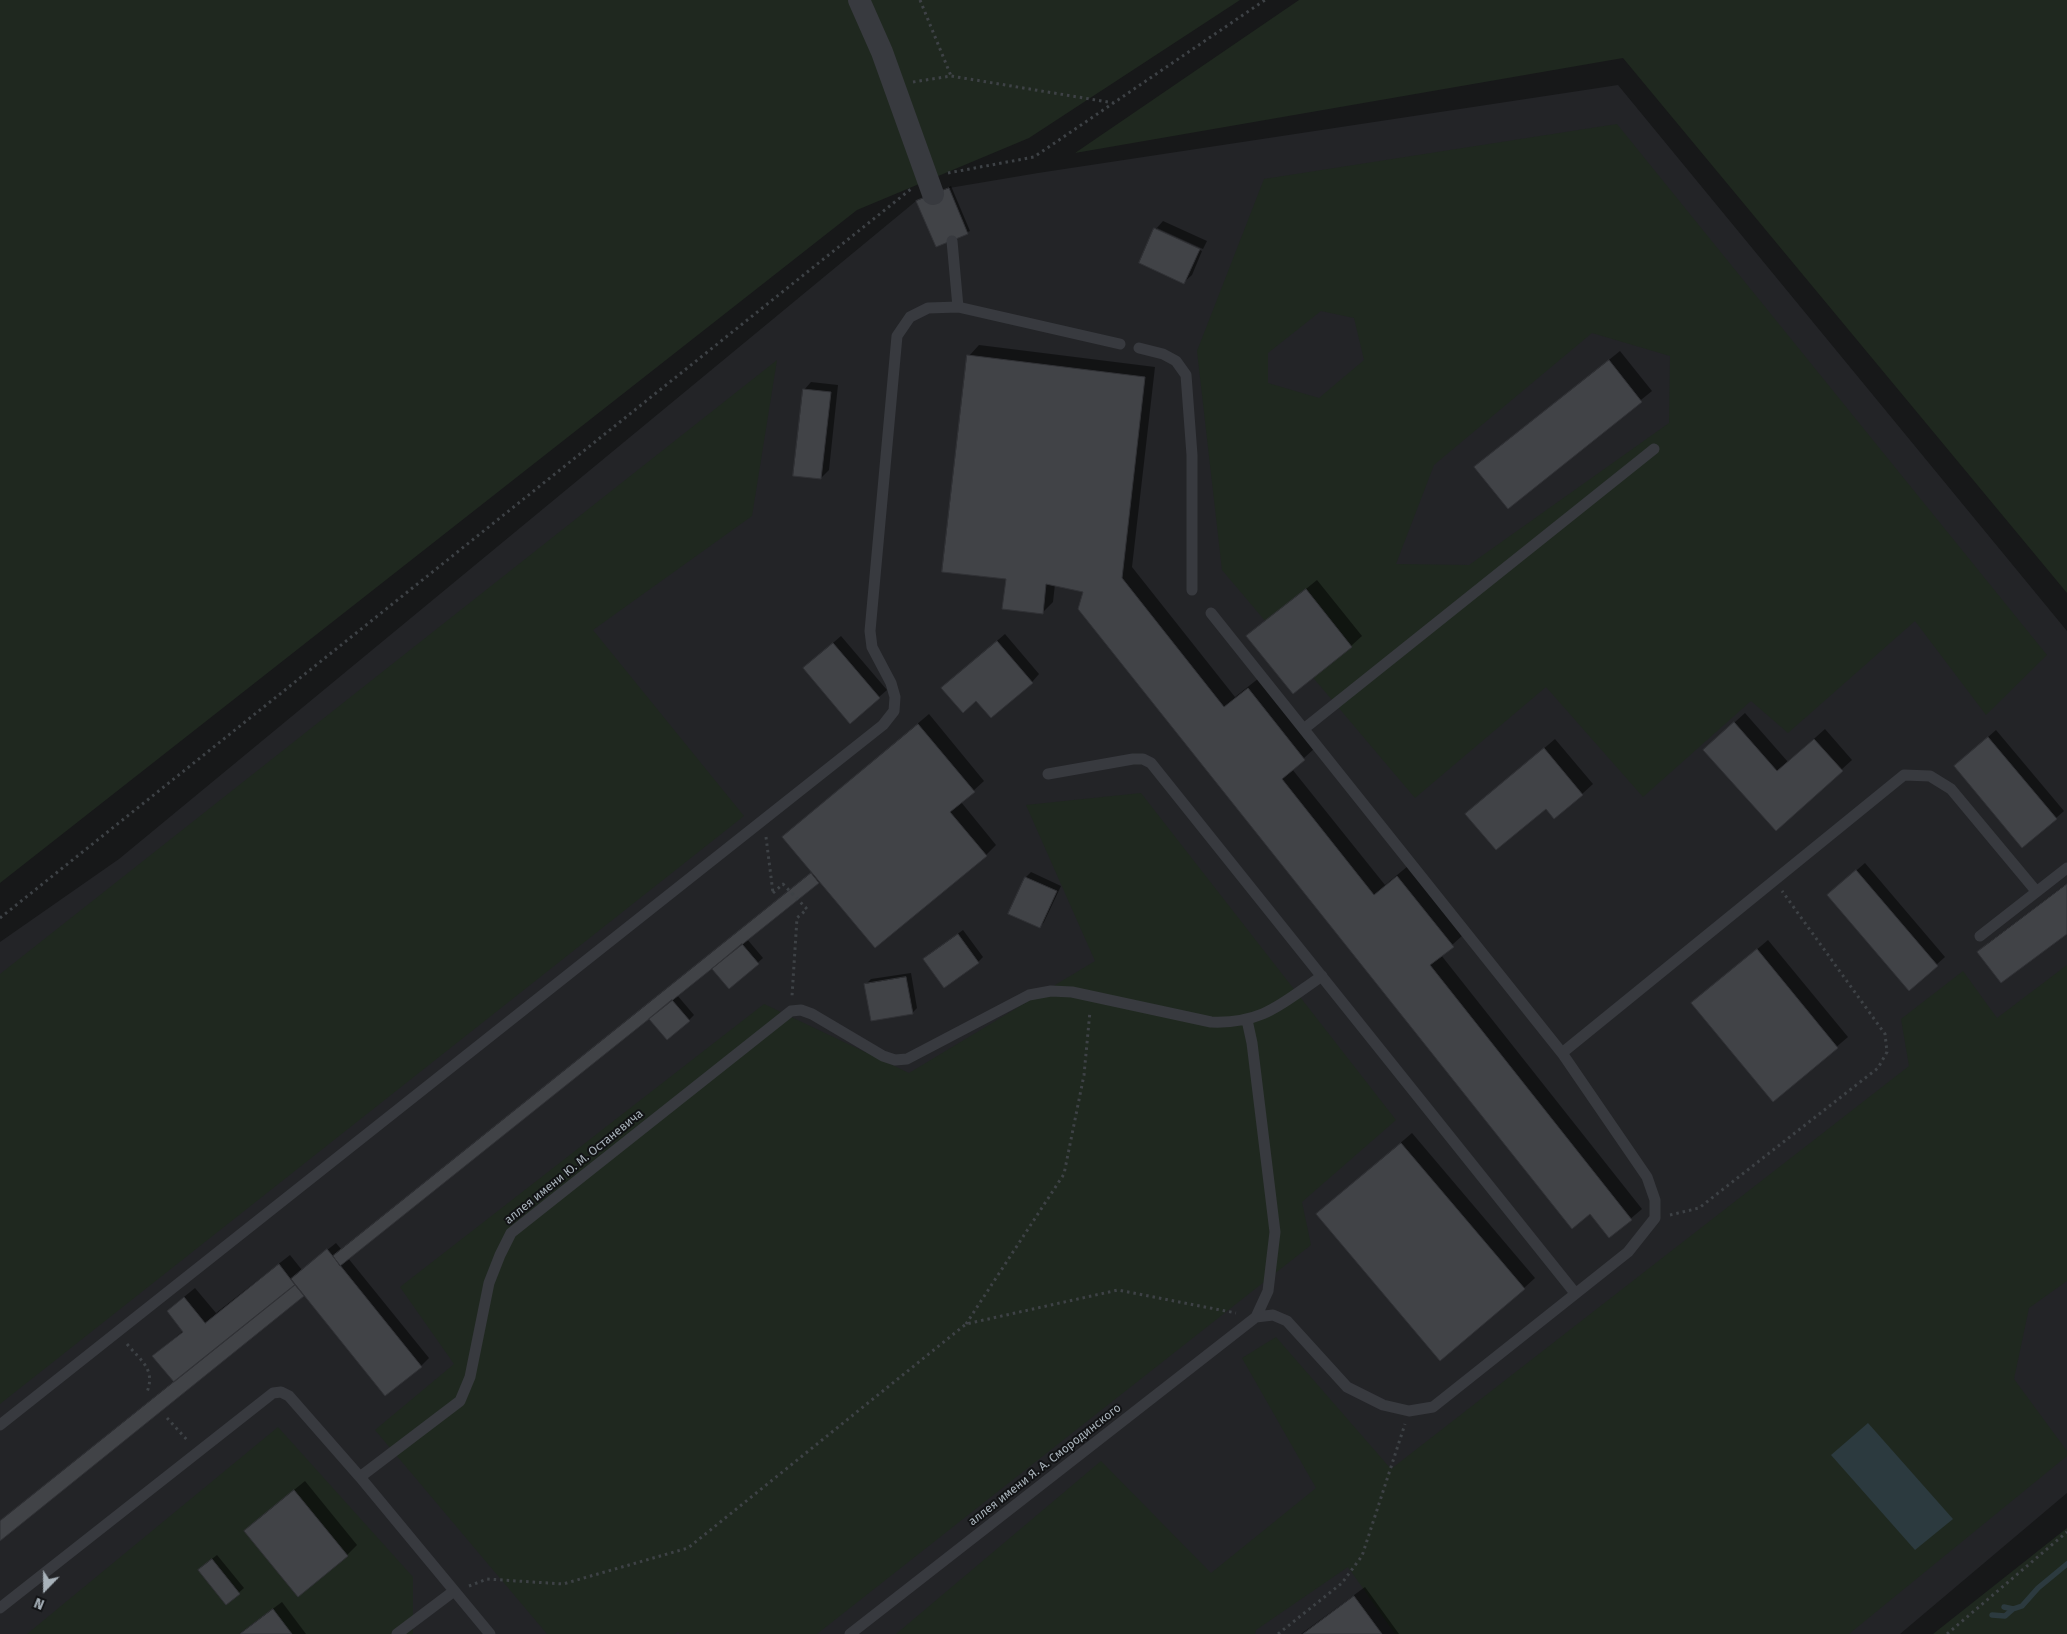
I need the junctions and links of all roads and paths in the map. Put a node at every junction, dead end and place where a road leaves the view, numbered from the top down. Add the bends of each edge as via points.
1 (859, 0) edge
2 (920, 0) edge
3 (1265, 0) edge
4 (952, 76) junction
5 (893, 85) junction
6 (1115, 103) junction
7 (929, 186) junction
8 (952, 241) dead end
9 (958, 307) junction
10 (1120, 344) dead end
11 (1139, 348) dead end
12 (1654, 449) dead end
13 (1192, 590) dead end
14 (1211, 613) dead end
15 (1305, 728) junction
16 (1048, 774) dead end
17 (764, 818) junction
18 (2067, 868) edge
19 (1774, 880) junction
20 (2036, 892) junction
21 (0, 918) edge
22 (1980, 936) dead end
23 (1322, 976) junction
24 (1092, 996) junction
25 (791, 1011) junction
26 (1247, 1020) junction
27 (1562, 1053) junction
28 (1655, 1218) junction
29 (1575, 1293) junction
30 (1256, 1318) junction
31 (966, 1324) junction
32 (116, 1331) junction
33 (147, 1392) dead end
34 (1410, 1411) junction
35 (167, 1418) dead end
36 (0, 1425) edge
37 (198, 1452) junction
38 (360, 1477) junction
39 (2067, 1532) edge
40 (454, 1591) junction
41 (0, 1608) edge
42 (397, 1634) edge
43 (490, 1634) edge
44 (850, 1634) edge
45 (1278, 1634) edge
46 (1947, 1634) edge

1 - 5 street
2 - 4 path
3 - 6 path
4 - 5 path
4 - 6 path
5 - 7 street
6 - 7 path via 1034,157
7 - 21 path
8 - 9 lane
9 - 10 lane
9 - 17 lane via 928,308 910,317 897,336 870,631 872,646 891,683 894,711 883,725
11 - 13 lane via 1164,354 1176,361 1186,375 1192,456
12 - 15 lane
14 - 15 lane
15 - 27 lane
16 - 23 lane via 1133,759 1151,763
17 - 25 path via 773,893 783,884 807,909 797,918
17 - 32 lane
18 - 20 lane
19 - 20 lane via 1904,775 1930,776 1951,789
19 - 27 lane
19 - 28 path via 1885,1034 1887,1052 1878,1068 1699,1208
20 - 22 lane
23 - 26 lane via 1270,1011
23 - 29 lane
24 - 25 lane via 1051,990 1029,996 907,1059 895,1060 812,1014
24 - 26 lane via 1211,1022
24 - 31 path via 1084,1075 1064,1174
25 - 38 lane, аллея имени Ю. М. Останевича via 512,1233 489,1282 470,1377 460,1401
26 - 30 lane via 1275,1232 1268,1291
27 - 28 lane via 1647,1176 1656,1200
28 - 29 lane via 1628,1252
29 - 34 lane via 1433,1407
30 - 31 path via 1118,1290
30 - 34 lane via 1273,1315 1287,1321 1347,1387 1383,1405
30 - 44 lane, аллея имени Я. А. Смородинского
31 - 40 path via 688,1548 563,1584 487,1579
32 - 33 path via 147,1369 152,1380
32 - 36 lane
34 - 45 path via 1362,1556 1342,1583
35 - 37 path
37 - 38 lane via 264,1399 281,1392 289,1396
37 - 41 lane
38 - 40 lane
39 - 46 path
40 - 42 lane
40 - 43 lane

